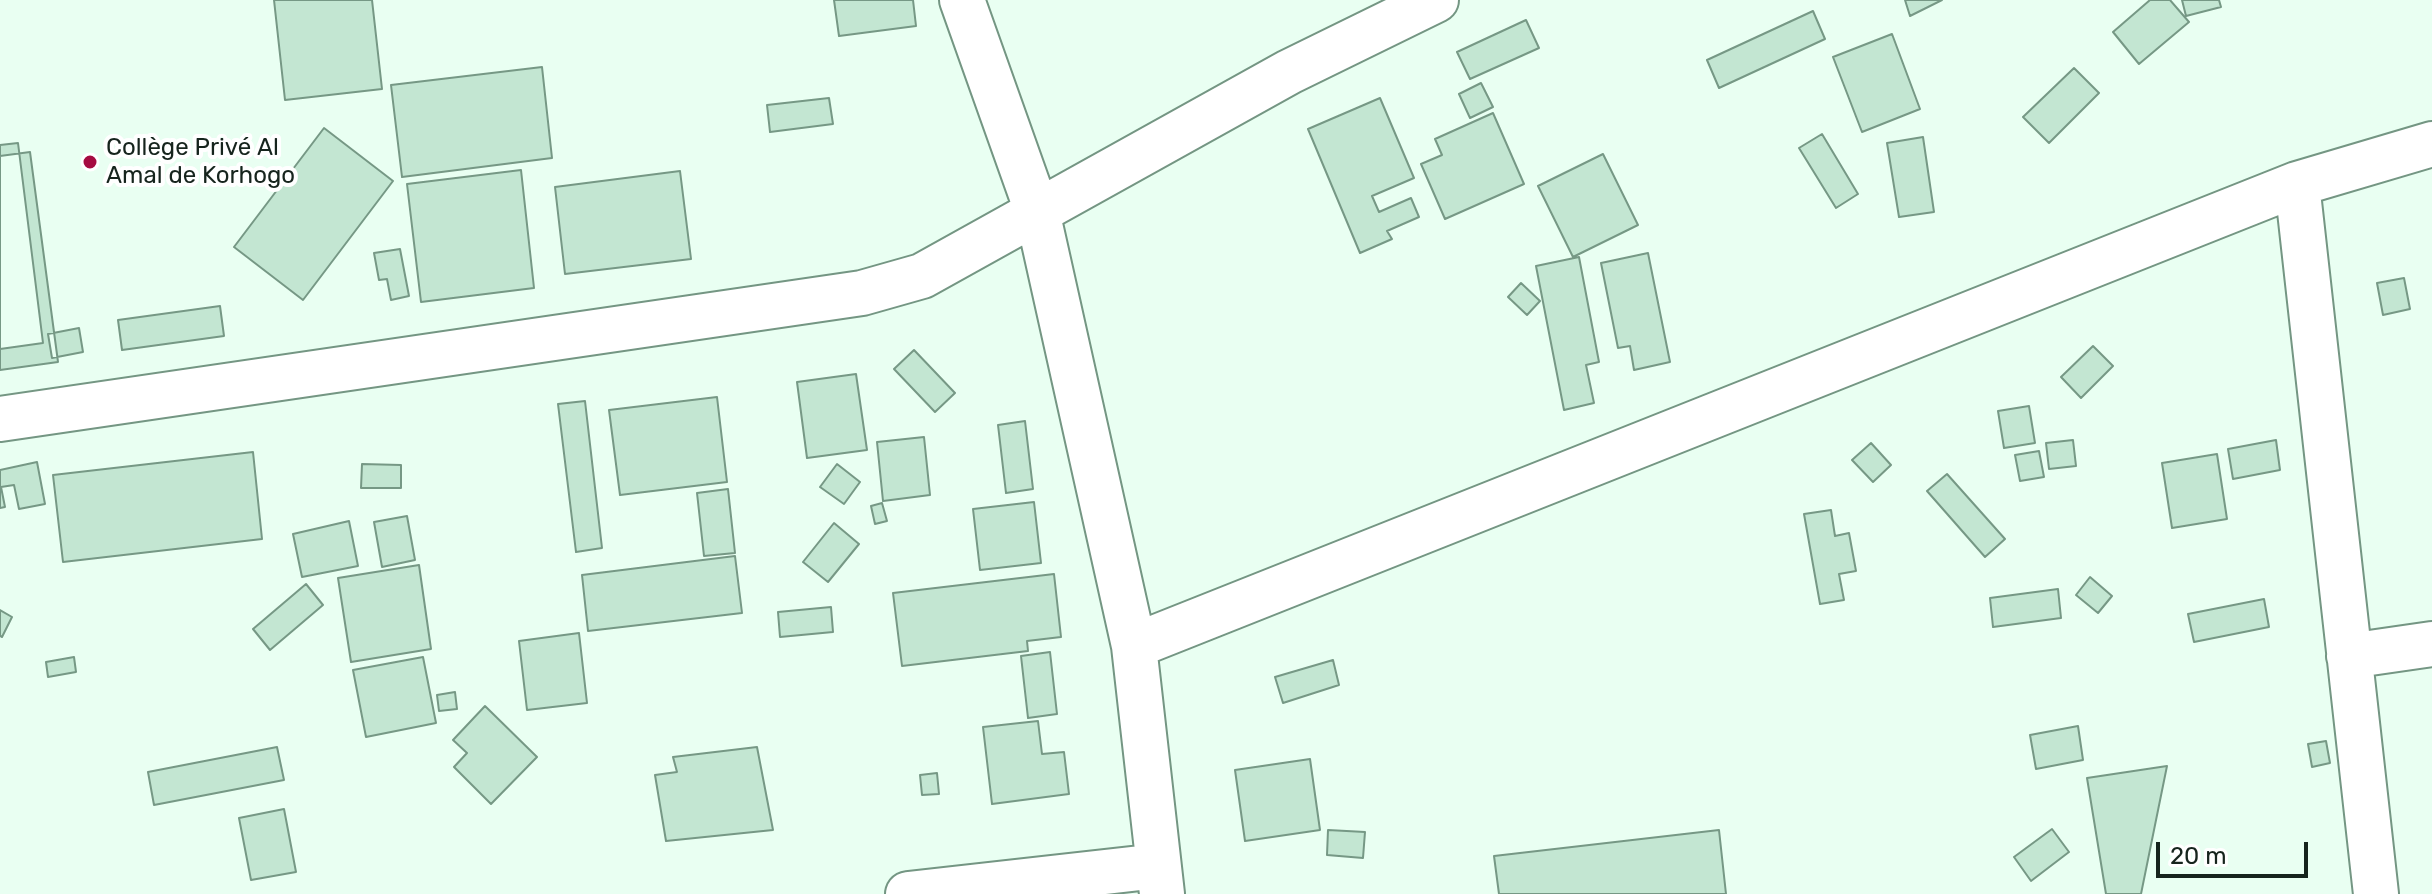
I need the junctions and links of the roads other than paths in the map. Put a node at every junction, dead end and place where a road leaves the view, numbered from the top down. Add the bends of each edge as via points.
1 (962, 0) edge
2 (1436, 0) edge
3 (2432, 144) edge
4 (2297, 184) junction
5 (1037, 211) junction
6 (0, 419) edge
7 (2432, 644) edge
8 (1134, 646) junction
9 (2349, 656) junction
10 (1160, 880) edge
11 (908, 894) edge
12 (2376, 894) edge

1 - 5 street
2 - 5 street via 1289,72
3 - 4 street
4 - 8 street
4 - 9 street
5 - 6 street via 922,276 862,293
5 - 8 street
7 - 9 street
8 - 10 street
9 - 12 street
10 - 11 street

